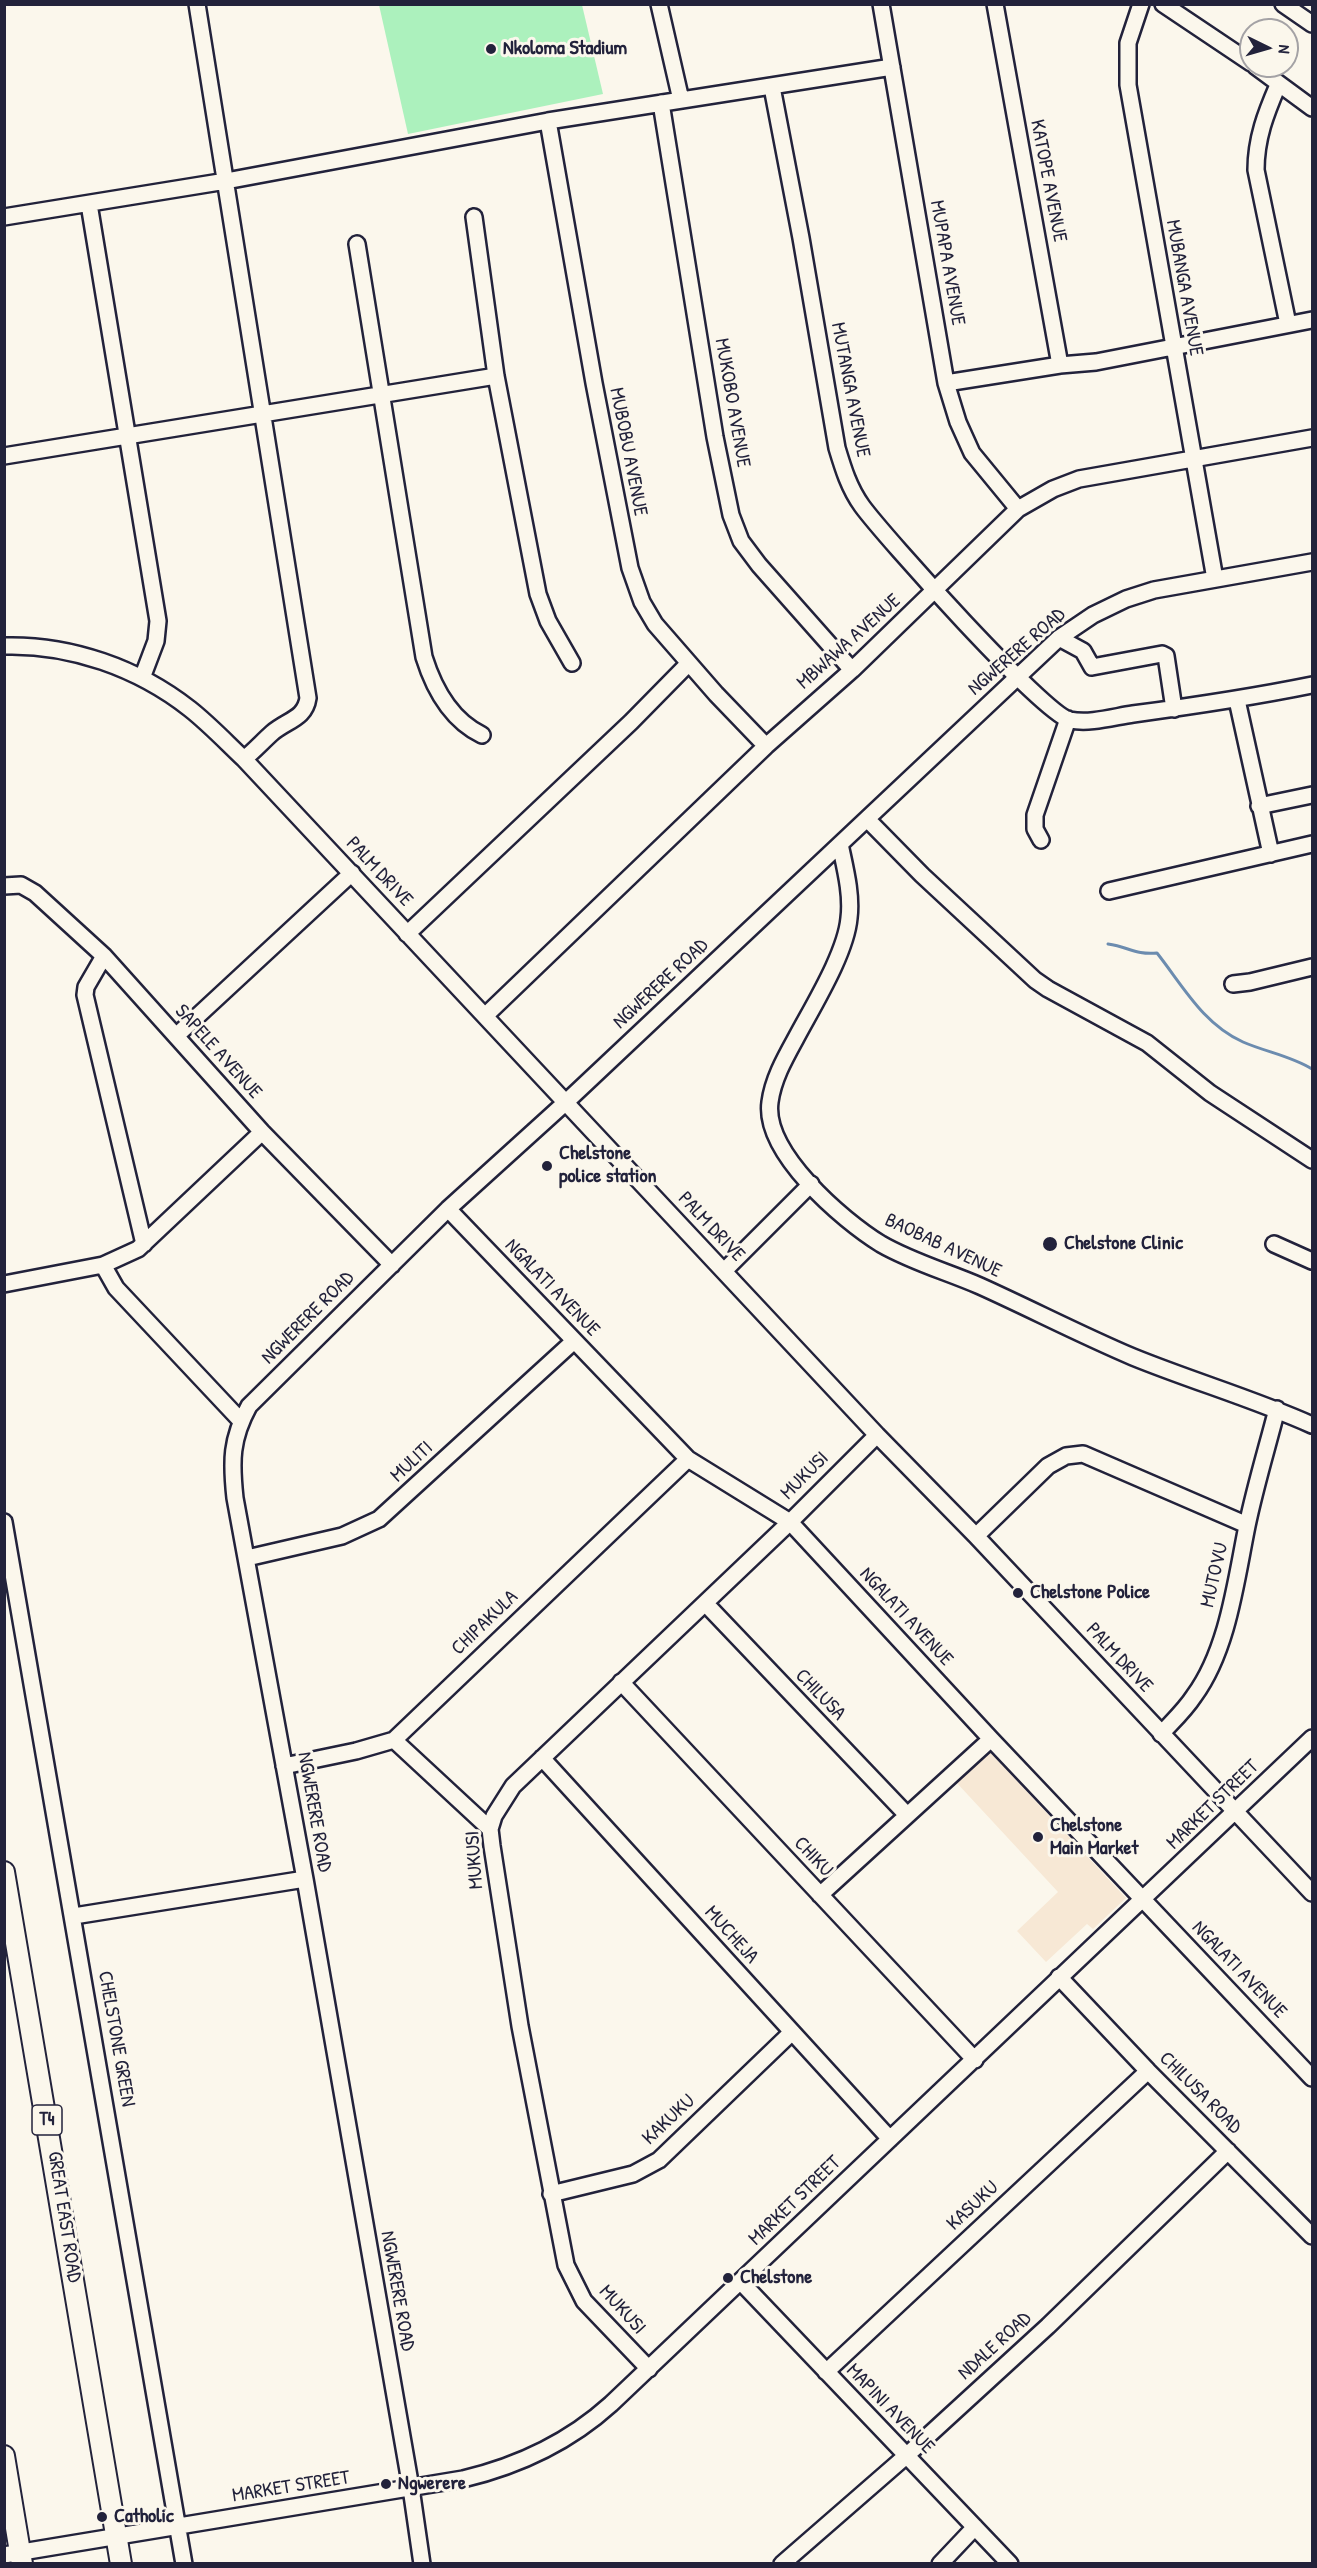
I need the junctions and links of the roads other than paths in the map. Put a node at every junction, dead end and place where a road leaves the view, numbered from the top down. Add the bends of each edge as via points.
1 (197, 4) edge
2 (659, 4) edge
3 (881, 4) edge
4 (995, 4) edge
5 (1141, 4) edge
6 (1163, 4) edge
7 (1283, 4) edge
8 (1312, 24) edge
9 (1239, 55) edge
10 (892, 67) junction
11 (1270, 78) edge
12 (1278, 84) junction
13 (772, 87) junction
14 (681, 100) junction
15 (661, 103) junction
16 (1312, 108) edge
17 (548, 121) junction
18 (226, 181) junction
19 (89, 204) junction
20 (4, 217) edge
21 (474, 217) dead end
22 (357, 244) dead end
23 (1312, 320) edge
24 (1288, 324) junction
25 (1174, 348) junction
26 (1060, 365) junction
27 (496, 376) junction
28 (946, 383) junction
29 (380, 394) junction
30 (262, 413) junction
31 (126, 436) junction
32 (1312, 438) edge
33 (4, 456) edge
34 (1193, 457) junction
35 (1018, 509) junction
36 (1312, 562) edge
37 (1215, 579) junction
38 (936, 591) junction
39 (1059, 638) junction
40 (4, 646) edge
41 (572, 663) dead end
42 (689, 663) junction
43 (852, 670) junction
44 (1017, 676) junction
45 (142, 678) junction
46 (1312, 685) edge
47 (1237, 700) junction
48 (1174, 709) junction
49 (1068, 719) junction
50 (482, 735) dead end
51 (766, 746) junction
52 (244, 759) junction
53 (1312, 795) edge
54 (1259, 806) junction
55 (867, 819) junction
56 (1041, 840) dead end
57 (840, 844) junction
58 (1312, 844) edge
59 (1271, 854) junction
60 (352, 873) junction
61 (4, 886) edge
62 (1109, 891) dead end
63 (407, 934) junction
64 (104, 956) junction
65 (1312, 967) edge
66 (1233, 984) dead end
67 (486, 1015) junction
68 (176, 1036) junction
69 (565, 1103) junction
70 (262, 1132) junction
71 (1312, 1160) edge
72 (811, 1184) junction
73 (448, 1209) junction
74 (144, 1244) junction
75 (1274, 1244) dead end
76 (1312, 1261) edge
77 (103, 1265) junction
78 (392, 1265) junction
79 (724, 1271) junction
80 (4, 1284) edge
81 (574, 1341) junction
82 (1277, 1409) junction
83 (242, 1421) junction
84 (1312, 1425) edge
85 (877, 1435) junction
86 (688, 1460) junction
87 (4, 1522) edge
88 (790, 1522) junction
89 (1248, 1525) junction
90 (976, 1536) junction
91 (247, 1558) junction
92 (705, 1603) junction
93 (621, 1682) junction
94 (1161, 1734) junction
95 (1312, 1738) edge
96 (991, 1739) junction
97 (394, 1740) junction
98 (542, 1758) junction
99 (284, 1766) junction
100 (1236, 1813) junction
101 (906, 1815) junction
102 (490, 1829) junction
103 (4, 1872) edge
104 (305, 1879) junction
105 (1312, 1893) edge
106 (820, 1895) junction
107 (1143, 1900) junction
108 (74, 1916) junction
109 (1059, 1977) junction
110 (791, 2032) junction
111 (975, 2060) junction
112 (1148, 2071) junction
113 (1312, 2078) edge
114 (890, 2139) junction
115 (1228, 2151) junction
116 (551, 2194) junction
117 (1312, 2236) edge
118 (741, 2282) junction
119 (649, 2369) junction
120 (826, 2372) junction
121 (4, 2456) edge
122 (906, 2456) junction
123 (411, 2488) junction
124 (178, 2527) junction
125 (975, 2527) junction
126 (117, 2537) junction
127 (16, 2557) edge
128 (121, 2564) edge
129 (184, 2564) edge
130 (422, 2564) edge
131 (782, 2564) edge
132 (940, 2564) edge
133 (1010, 2564) edge

1 - 18 street
2 - 14 street
3 - 10 street, MUPAPA AVENUE
4 - 26 street, KATOPE AVENUE
5 - 25 street, MUBANGA AVENUE via 1128,43 1128,85
6 - 9 street
7 - 8 street
10 - 13 street
10 - 28 street, MUPAPA AVENUE
11 - 12 street
12 - 16 street
12 - 24 street via 1260,128 1256,170
13 - 14 street
13 - 38 street, MUTANGA AVENUE via 846,480 861,505
14 - 15 street
15 - 17 street
15 - 43 street, MUKOBO AVENUE via 730,514 741,541 759,565
17 - 18 street
17 - 42 street, MUBOBU AVENUE via 630,568 655,624
18 - 19 street
18 - 30 street
19 - 20 street
19 - 31 street
21 - 27 street
22 - 29 street
23 - 24 street
24 - 25 street
25 - 26 street
25 - 34 street, MUBANGA AVENUE
26 - 28 street
27 - 29 street
27 - 41 street via 537,594
28 - 35 street, MUPAPA AVENUE via 972,453
29 - 30 street
29 - 50 street via 427,667 453,712
30 - 31 street
30 - 52 street via 308,698 307,708 300,716
31 - 33 street
31 - 45 street via 158,621 156,641
32 - 34 street, MBWAWA AVENUE
34 - 35 street, MBWAWA AVENUE via 1079,478
34 - 37 street, MUBANGA AVENUE
35 - 38 street, MBWAWA AVENUE
36 - 37 street, NGWERERE ROAD
37 - 39 street, NGWERERE ROAD via 1126,599
38 - 43 street, MBWAWA AVENUE
38 - 44 street, MUTANGA AVENUE
39 - 44 street, NGWERERE ROAD
39 - 48 street via 1083,651 1092,668 1166,656
40 - 45 street, PALM DRIVE via 72,652
42 - 51 street, MUBOBU AVENUE
42 - 63 street
43 - 51 street, MBWAWA AVENUE
44 - 49 street, MUTANGA AVENUE
44 - 55 street, NGWERERE ROAD
45 - 52 street, PALM DRIVE via 189,709
46 - 47 street
47 - 48 street
47 - 54 street
48 - 49 street
49 - 56 street via 1035,815 1035,829
51 - 67 street, MBWAWA AVENUE
52 - 60 street, PALM DRIVE
53 - 54 street
54 - 59 street
55 - 57 street, NGWERERE ROAD
55 - 71 street via 1035,980 1146,1043 1210,1093
57 - 69 street, NGWERERE ROAD
57 - 72 street, BAOBAB AVENUE via 849,895 847,930 781,1067 770,1103 770,1124 775,1137
58 - 59 street
59 - 62 street
60 - 63 street, PALM DRIVE
60 - 68 street
61 - 64 street, SAPELE AVENUE via 21,885 35,892
63 - 67 street, PALM DRIVE
64 - 68 street, SAPELE AVENUE
64 - 74 street via 86,987 86,995
65 - 66 street
67 - 69 street, PALM DRIVE
68 - 70 street, SAPELE AVENUE
69 - 73 street, NGWERERE ROAD
69 - 79 street, PALM DRIVE
70 - 74 street
70 - 78 street, SAPELE AVENUE
72 - 79 street
72 - 82 street, BAOBAB AVENUE via 850,1221 892,1250 1133,1356
73 - 78 street, NGWERERE ROAD
73 - 81 street, NGALATI AVENUE
74 - 77 street
75 - 76 street
77 - 80 street
77 - 83 street via 116,1288
78 - 83 street, NGWERERE ROAD via 249,1406
79 - 85 street, PALM DRIVE
81 - 86 street, NGALATI AVENUE
81 - 91 street, MULITI via 379,1519 342,1536
82 - 84 street, BAOBAB AVENUE
82 - 89 street, MUTOVU
83 - 91 street, NGWERERE ROAD via 232,1448 232,1466
85 - 88 street, MUKUSI
85 - 90 street, PALM DRIVE
86 - 88 street, NGALATI AVENUE
86 - 97 street, CHIPAKULA
87 - 108 street, CHELSTONE GREEN
88 - 92 street, MUKUSI
88 - 96 street, NGALATI AVENUE
89 - 90 street via 1083,1454 1066,1456 1048,1466
89 - 94 street, MUTOVU via 1239,1581 1206,1678
90 - 94 street, PALM DRIVE
91 - 99 street, NGWERERE ROAD
92 - 93 street, MUKUSI
92 - 101 street, CHILUSA
93 - 98 street, MUKUSI
93 - 106 street, CHIKU
94 - 100 street, PALM DRIVE
95 - 100 street, MARKET STREET
96 - 101 street
96 - 107 street, NGALATI AVENUE
97 - 99 street, CHIPAKULA
97 - 102 street
98 - 102 street, MUKUSI via 513,1786
98 - 110 street, MUCHEJA
99 - 104 street, NGWERERE ROAD
100 - 105 street, PALM DRIVE
100 - 107 street, MARKET STREET
101 - 106 street
102 - 116 street, MUKUSI via 498,1897
103 - 126 main road, GREAT EAST ROAD / T4
104 - 108 street
104 - 123 street, NGWERERE ROAD
106 - 111 street, CHIKU
107 - 109 street, MARKET STREET
107 - 113 street, NGALATI AVENUE
108 - 124 street, CHELSTONE GREEN
109 - 111 street, MARKET STREET
109 - 112 street, CHILUSA ROAD
110 - 114 street, MUCHEJA
110 - 116 street, KAKUKU via 659,2160 633,2174
111 - 114 street, MARKET STREET
112 - 115 street, CHILUSA ROAD
112 - 120 street, KASUKU
114 - 118 street, MARKET STREET
115 - 117 street, CHILUSA ROAD
115 - 122 street, NDALE ROAD via 1048,2326
116 - 119 street, MUKUSI via 567,2265 584,2301
118 - 119 street, MARKET STREET
118 - 120 street, MAPINI AVENUE
119 - 123 street, MARKET STREET via 602,2413 540,2453 490,2473
120 - 122 street, MAPINI AVENUE
121 - 127 main road
122 - 125 street, MAPINI AVENUE
122 - 131 street, NDALE ROAD
123 - 124 street, MARKET STREET
123 - 130 street, NGWERERE ROAD
124 - 126 street, MARKET STREET
124 - 129 street, CHELSTONE GREEN
125 - 132 street
125 - 133 street, MAPINI AVENUE
126 - 127 street, MARKET STREET
126 - 128 main road, GREAT EAST ROAD / T4

